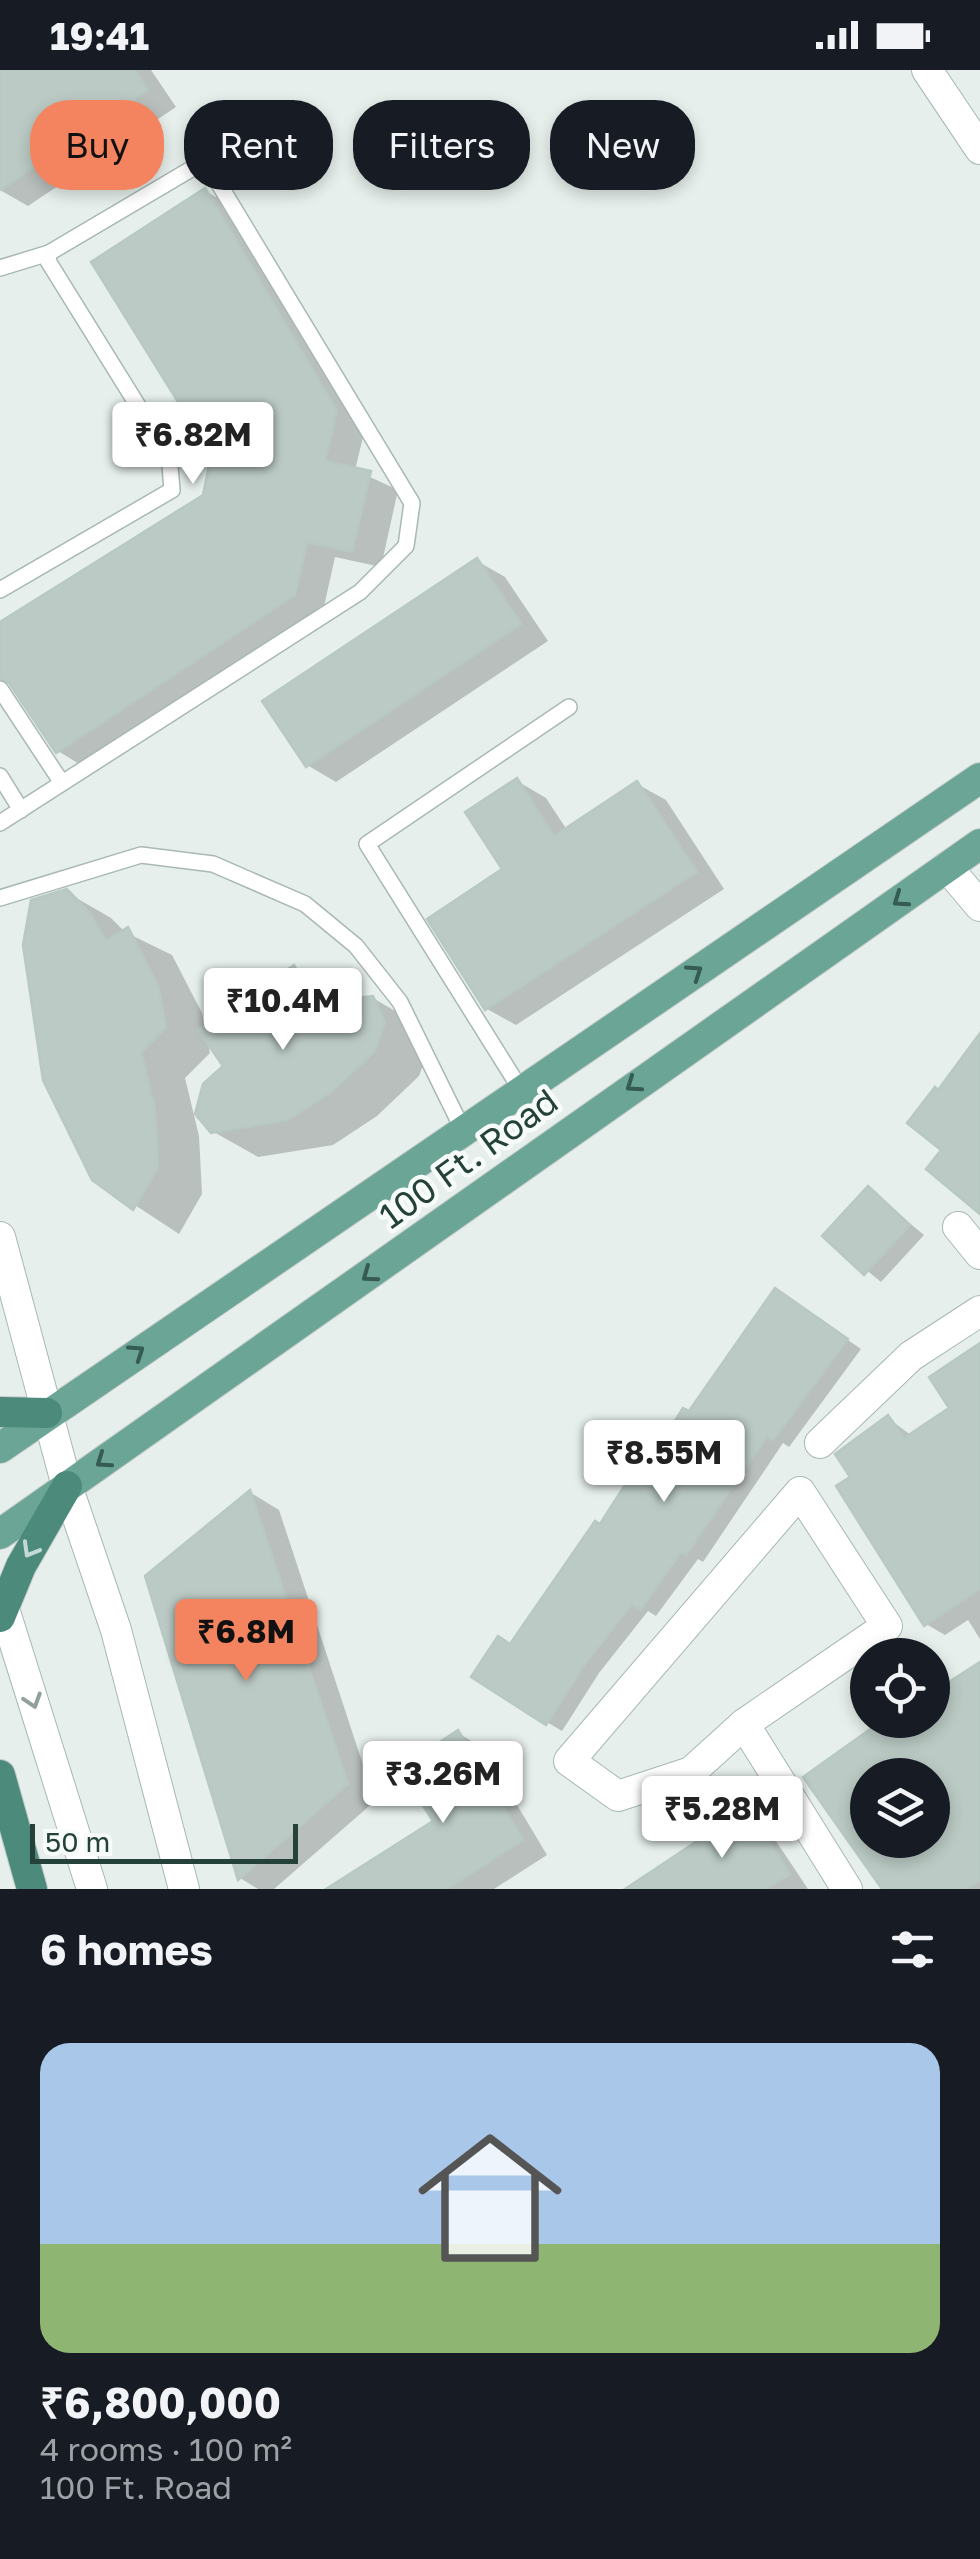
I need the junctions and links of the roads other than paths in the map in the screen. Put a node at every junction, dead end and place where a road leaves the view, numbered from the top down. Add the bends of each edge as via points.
1 (926, 70) edge
2 (980, 148) edge
3 (49, 253) junction
4 (0, 268) edge
5 (0, 590) edge
6 (0, 689) edge
7 (569, 707) dead end
8 (0, 776) edge
9 (980, 778) edge
10 (62, 784) junction
11 (21, 810) junction
12 (0, 823) edge
13 (980, 844) edge
14 (947, 867) junction
15 (0, 898) edge
16 (980, 906) edge
17 (521, 1090) junction
18 (463, 1130) junction
19 (958, 1227) dead end
20 (0, 1237) edge
21 (980, 1254) edge
22 (980, 1311) edge
23 (0, 1412) edge
24 (47, 1413) junction
25 (820, 1443) dead end
26 (0, 1448) edge
27 (68, 1486) junction
28 (0, 1534) edge
29 (1, 1607) edge
30 (744, 1724) junction
31 (0, 1775) edge
32 (32, 1889) edge
33 (92, 1889) edge
34 (184, 1889) edge
35 (847, 1889) edge

1 - 2 street
3 - 4 lane
3 - 5 lane via 48,268 160,443 172,490
3 - 10 lane via 188,168 213,174 412,503 406,546 360,592
6 - 10 lane
7 - 17 lane via 367,844
8 - 11 lane
17 -> 9 main road, 100 Ft. Road
10 - 11 lane
11 - 12 lane
13 - 14 main road, 100 Ft. Road
14 - 16 street
14 -> 27 main road, 100 Ft. Road
15 - 18 lane via 141,855 213,864 305,904 356,946 400,1002
17 - 18 main road, 100 Ft. Road
24 -> 18 main road, 100 Ft. Road
19 - 21 street
20 - 24 street
22 - 25 street via 911,1356
23 - 24 highway
24 - 26 main road, 100 Ft. Road
24 - 27 street
27 - 28 main road, 100 Ft. Road
27 -> 29 highway
27 - 34 street via 116,1630
29 -> 33 street
30 - 30 street via 887,1626 800,1492 570,1761 618,1796 691,1772
30 - 35 street
31 - 32 highway

